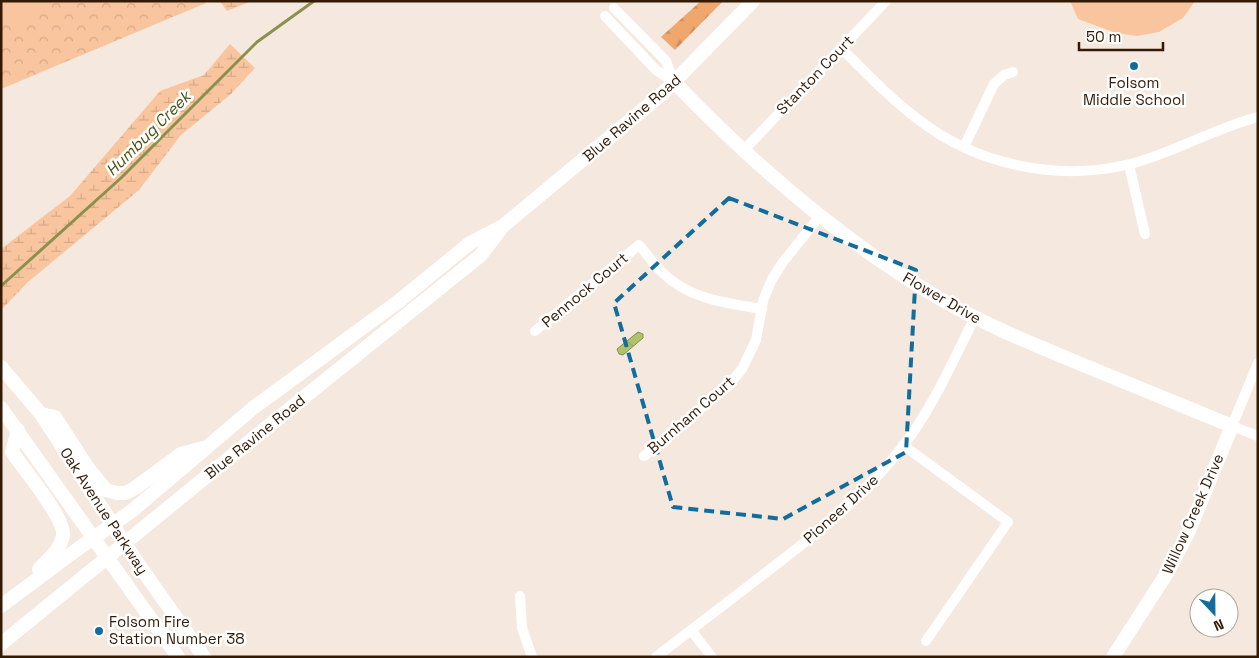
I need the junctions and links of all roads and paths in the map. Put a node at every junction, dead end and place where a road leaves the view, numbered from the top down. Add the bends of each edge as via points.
1 (753, 1) edge
2 (886, 1) edge
3 (614, 8) dead end
4 (605, 16) dead end
5 (841, 48) junction
6 (1013, 72) dead end
7 (674, 82) junction
8 (1258, 117) edge
9 (964, 147) junction
10 (744, 150) junction
11 (1129, 165) junction
12 (819, 217) junction
13 (503, 226) junction
14 (1145, 234) dead end
15 (762, 309) junction
16 (975, 317) junction
17 (535, 331) dead end
18 (1258, 363) edge
19 (1, 367) edge
20 (1, 408) edge
21 (41, 414) junction
22 (1232, 426) junction
23 (18, 430) junction
24 (1258, 436) edge
25 (903, 445) junction
26 (206, 447) junction
27 (644, 456) dead end
28 (113, 524) junction
29 (94, 538) junction
30 (124, 544) junction
31 (108, 558) junction
32 (520, 596) dead end
33 (4, 604) edge
34 (691, 630) junction
35 (926, 641) dead end
36 (1, 644) edge
37 (178, 657) edge
38 (204, 657) edge
39 (532, 657) edge
40 (656, 657) edge
41 (712, 657) edge
42 (1113, 657) edge

1 - 7 main road, Blue Ravine Road
2 - 5 street, Stanton Court
3 - 7 street, Flower Drive via 666,61
4 - 7 street, Flower Drive via 656,70
5 - 9 street via 919,121
5 - 10 street, Stanton Court
6 - 9 street via 1004,74 994,84
7 - 10 main road, Flower Drive
7 - 13 main road, Blue Ravine Road
8 - 11 street
9 - 11 street via 1024,167 1051,170
10 - 12 main road, Flower Drive
11 - 14 street
12 - 15 street, Burnham Court via 776,271
12 - 16 main road, Flower Drive via 897,272
13 - 26 main road, Blue Ravine Road via 470,243
13 - 30 main road, Blue Ravine Road via 481,255
15 - 17 street, Pennock Court via 717,301 687,291 661,271 639,245
15 - 27 street, Burnham Court via 756,340 736,378
16 - 22 main road, Flower Drive
16 - 25 street, Pioneer Drive via 936,394
18 - 22 street, Willow Creek Drive
19 - 21 main road, Oak Avenue Parkway
20 - 23 main road, Oak Avenue Parkway
21 - 26 main road via 55,417 88,468 106,490 117,493 135,488 181,454
21 - 28 main road, Oak Avenue Parkway
22 - 24 street, Flower Drive
22 - 42 main road, Willow Creek Drive via 1184,541
23 - 29 main road, Oak Avenue Parkway
23 - 33 main road via 12,452 58,516 63,536 50,558
25 - 34 street, Pioneer Drive via 862,494 832,521
25 - 35 street via 1008,522
26 - 28 main road, Blue Ravine Road
28 - 29 main road, Blue Ravine Road
28 - 30 main road, Oak Avenue Parkway
29 - 31 main road, Oak Avenue Parkway
29 - 33 main road, Blue Ravine Road
30 - 31 main road, Blue Ravine Road
30 - 38 main road, Oak Avenue Parkway
31 - 36 main road, Blue Ravine Road
31 - 37 main road, Oak Avenue Parkway
32 - 39 street via 522,628
34 - 40 street, Pioneer Drive
34 - 41 street

